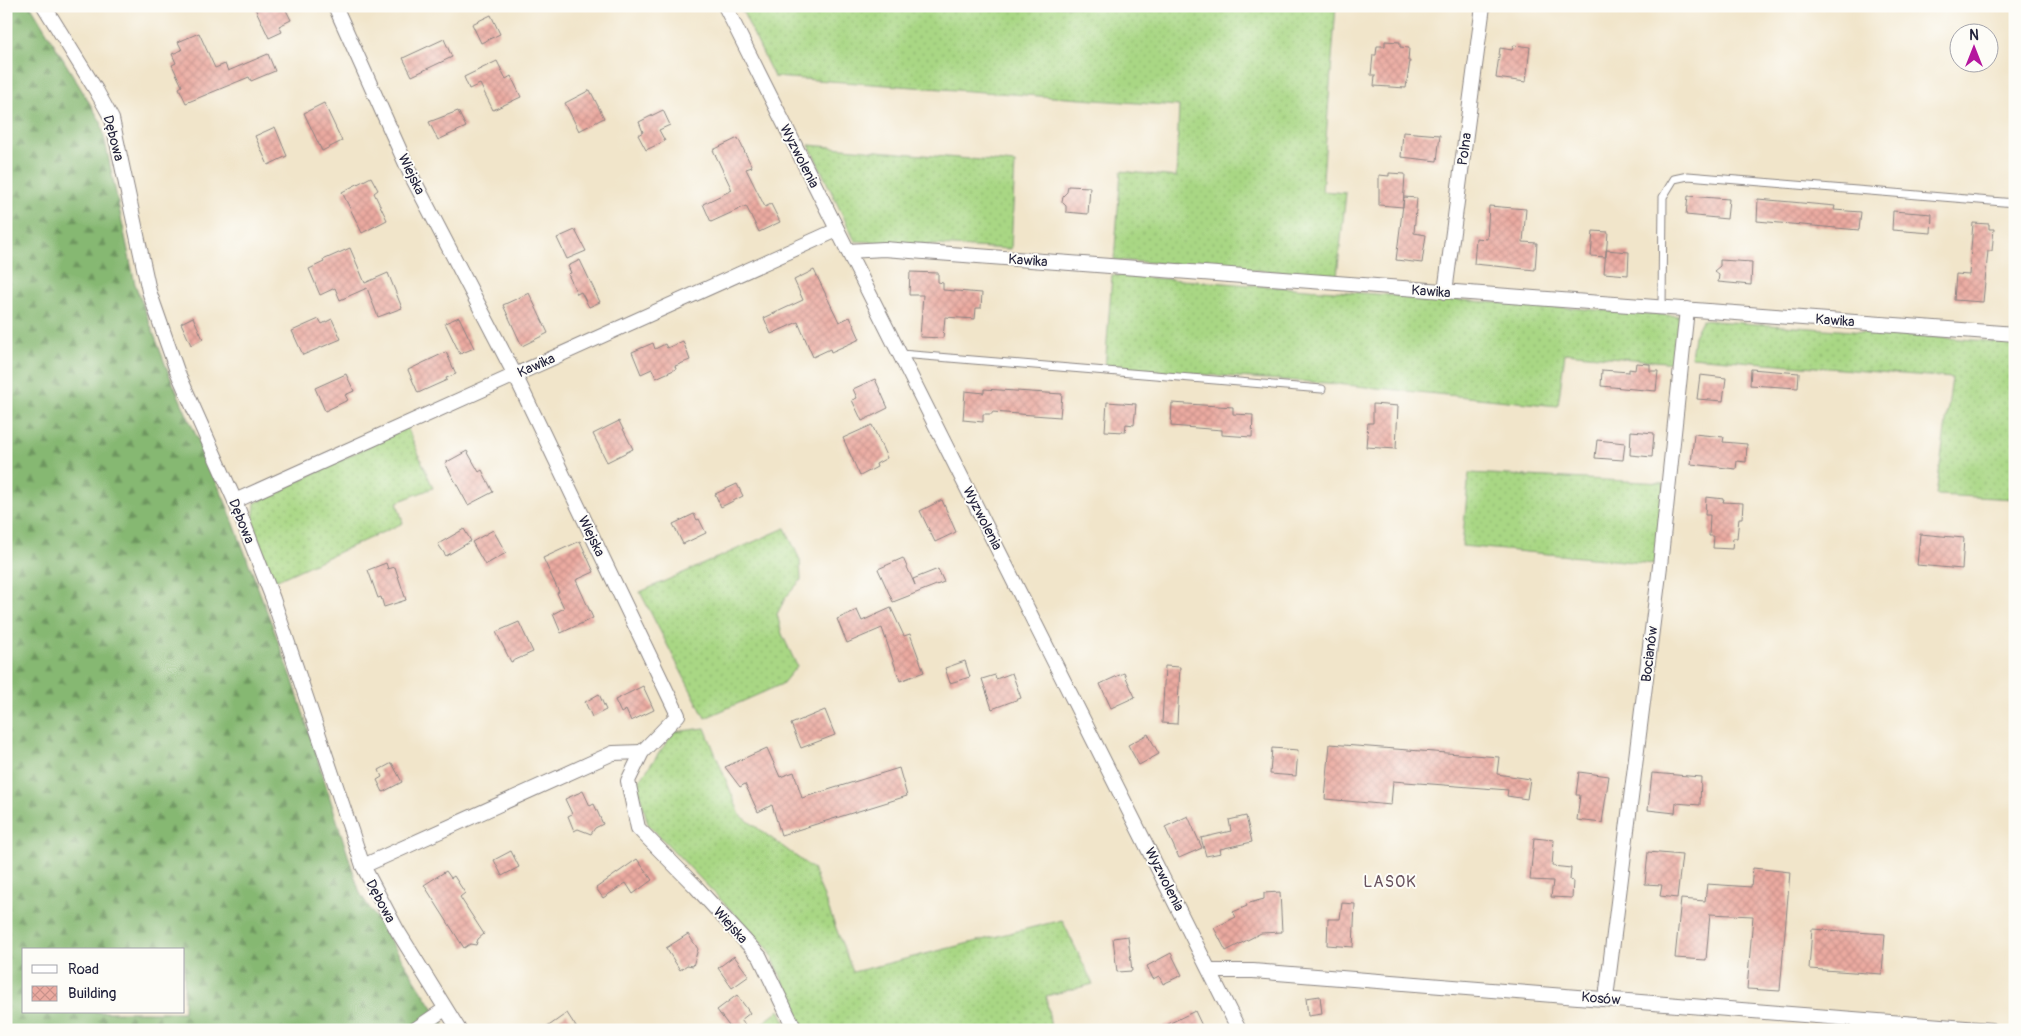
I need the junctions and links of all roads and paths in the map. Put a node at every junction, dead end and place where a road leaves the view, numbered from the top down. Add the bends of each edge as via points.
1 (44, 6) edge
2 (335, 6) edge
3 (725, 6) edge
4 (1483, 6) edge
5 (2015, 203) edge
6 (837, 230) junction
7 (848, 251) junction
8 (1445, 292) junction
9 (1662, 307) junction
10 (1687, 309) junction
11 (2015, 334) edge
12 (900, 354) junction
13 (515, 375) junction
14 (1322, 389) dead end
15 (235, 501) junction
16 (642, 752) junction
17 (363, 866) junction
18 (1211, 971) junction
19 (1606, 998) junction
20 (445, 1009) junction
21 (414, 1030) edge
22 (459, 1030) edge
23 (795, 1030) edge
24 (1240, 1030) edge
25 (1991, 1030) edge

1 - 15 street, Dębowa via 112,119 149,291 177,372
2 - 13 street, Wiejska via 410,173
3 - 6 street, Wyzwolenia
4 - 8 street, Polna
5 - 9 lane via 1688,176 1674,179 1663,197
6 - 7 street, Wyzwolenia
6 - 13 street, Kawika
7 - 8 street, Kawika via 884,249
7 - 12 street, Wyzwolenia
8 - 9 street, Kawika
9 - 10 street, Kawika
10 - 11 street, Kawika
10 - 19 street, Bocianów via 1667,511
12 - 14 lane
12 - 18 street, Wyzwolenia
13 - 15 street, Kawika
13 - 16 street, Wiejska via 678,715
15 - 17 street, Dębowa via 273,599
16 - 17 street via 613,753
16 - 23 street, Wiejska via 628,781 638,828 760,957
17 - 20 street, Dębowa
18 - 19 street, Kosów via 1253,970
18 - 24 street, Wyzwolenia
19 - 25 street, Kosów
20 - 21 street
20 - 22 street, Dębowa

